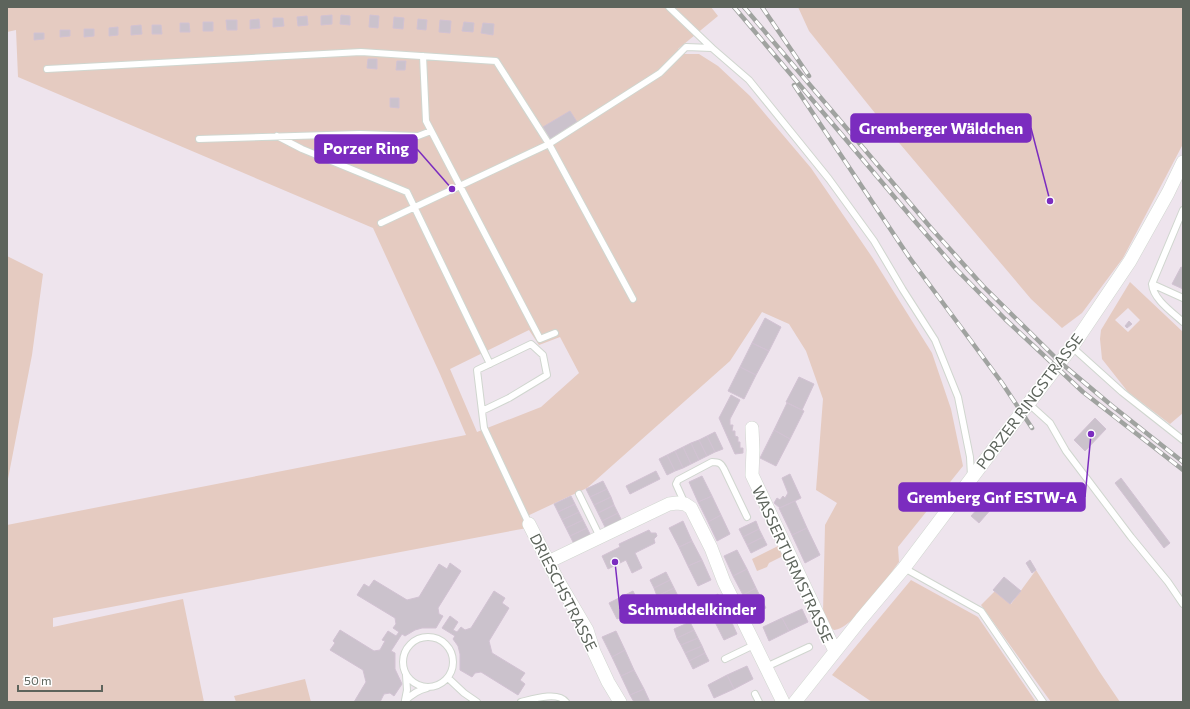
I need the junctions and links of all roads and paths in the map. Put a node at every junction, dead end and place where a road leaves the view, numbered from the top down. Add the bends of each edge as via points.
1 (669, 7) edge
2 (712, 48) junction
3 (423, 56) junction
4 (47, 69) dead end
5 (431, 131) junction
6 (277, 136) junction
7 (199, 139) dead end
8 (550, 144) junction
9 (1183, 162) edge
10 (460, 187) junction
11 (415, 207) junction
12 (1183, 210) edge
13 (381, 223) dead end
14 (1152, 284) junction
15 (1183, 298) edge
16 (633, 299) dead end
17 (1183, 322) edge
18 (556, 333) dead end
19 (1072, 347) junction
20 (490, 364) junction
21 (1029, 404) junction
22 (482, 411) junction
23 (752, 428) dead end
24 (1183, 440) edge
25 (971, 478) junction
26 (579, 494) dead end
27 (685, 504) junction
28 (747, 517) dead end
29 (529, 524) joint
30 (600, 537) junction
31 (548, 562) junction
32 (904, 568) junction
33 (1183, 604) edge
34 (756, 644) junction
35 (809, 647) dead end
36 (835, 651) junction
37 (725, 659) dead end
38 (766, 667) junction
39 (406, 674) junction
40 (448, 678) junction
41 (431, 687) junction
42 (464, 693) junction
43 (755, 694) dead end
44 (405, 701) edge
45 (531, 701) edge
46 (465, 702) edge
47 (476, 702) edge
48 (521, 702) edge
49 (566, 702) edge
50 (620, 702) edge
51 (759, 702) edge
52 (783, 702) edge
53 (795, 702) edge
54 (1043, 702) edge

1 - 2 lane
2 - 8 lane via 686,47 660,73
2 - 25 lane via 749,80 830,179 874,241 935,340 958,397 970,457
3 - 4 lane via 361,52
3 - 5 lane via 426,121
3 - 8 lane via 496,61
5 - 6 lane via 418,136
5 - 10 lane
6 - 7 lane
6 - 11 lane via 302,149 407,192
8 - 10 lane
8 - 16 lane
9 - 19 street, PORZER RINGSTRASSE via 1130,262
10 - 11 lane
10 - 18 lane via 540,339
11 - 13 lane
11 - 20 lane
12 - 14 lane
14 - 15 lane
14 - 17 lane via 1152,290 1157,297
19 - 21 street, PORZER RINGSTRASSE
19 - 24 lane via 1122,392
20 - 22 lane via 477,370
20 - 22 lane via 531,344 543,355 547,375
21 - 25 street, PORZER RINGSTRASSE
21 - 33 lane via 1050,423 1066,450
22 - 29 lane via 484,428
23 - 36 street, WASSERTURMSTRASSE via 752,475
25 - 32 street, PORZER RINGSTRASSE
26 - 30 lane
27 - 28 lane via 676,484 678,480 712,462 718,462 724,469
27 - 30 street via 669,504
27 - 34 street via 696,517 724,581
29 - 31 street, DRIESCHSTRASSE
30 - 31 street
31 - 50 street, DRIESCHSTRASSE via 587,630 594,652
32 - 36 street, PORZER RINGSTRASSE
32 - 54 lane via 981,610
34 - 37 lane
34 - 38 street
35 - 38 lane
36 - 53 street, PORZER RINGSTRASSE
38 - 52 street
39 - 40 lane via 403,666 406,650 411,643 426,637 442,641 452,654 452,670
39 - 41 lane via 416,684
39 - 44 lane
40 - 41 lane
40 - 42 lane
41 - 44 lane via 420,689
42 - 46 lane
42 - 47 lane
43 - 51 lane
45 - 48 lane
45 - 49 lane via 558,696

